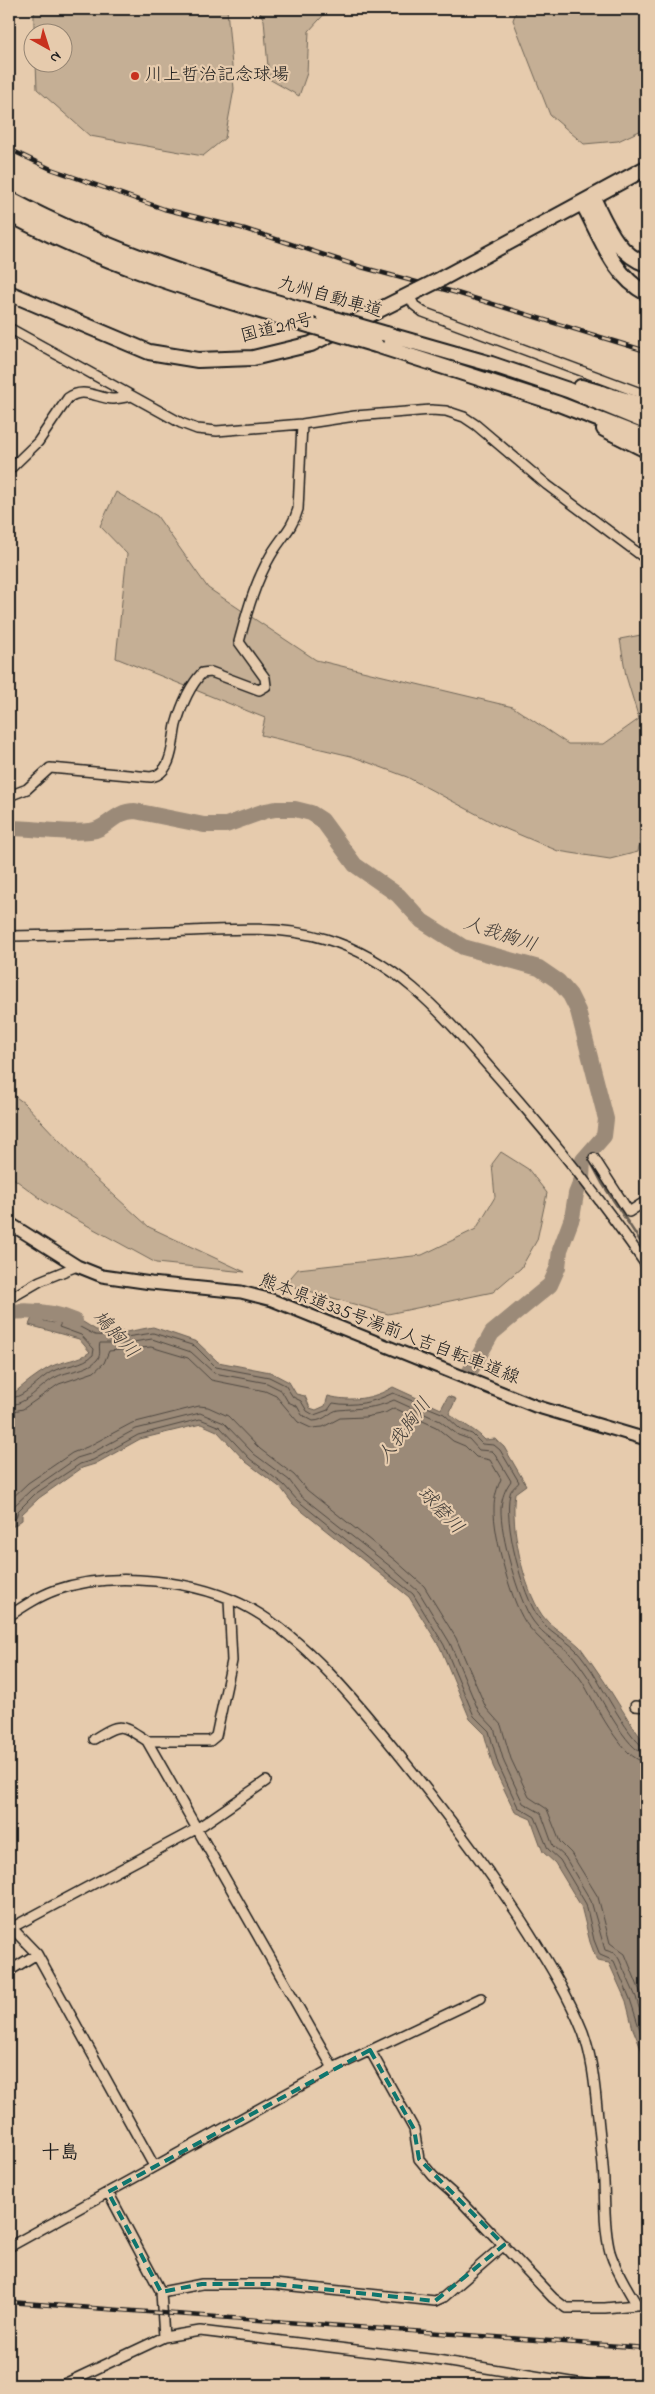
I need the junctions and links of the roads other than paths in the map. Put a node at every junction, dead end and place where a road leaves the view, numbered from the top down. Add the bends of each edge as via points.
1 (646, 168) edge
2 (9, 199) edge
3 (588, 201) junction
4 (9, 214) edge
5 (646, 264) edge
6 (414, 292) junction
7 (646, 292) edge
8 (9, 293) edge
9 (9, 328) edge
10 (491, 364) junction
11 (646, 395) edge
12 (132, 396) junction
13 (559, 404) junction
14 (646, 406) edge
15 (646, 422) edge
16 (302, 424) junction
17 (646, 438) edge
18 (646, 450) edge
19 (9, 470) edge
20 (646, 559) edge
21 (9, 796) edge
22 (9, 936) edge
23 (594, 1158) dead end
24 (646, 1201) edge
25 (9, 1223) edge
26 (646, 1265) edge
27 (78, 1266) junction
28 (9, 1299) edge
29 (646, 1439) edge
30 (229, 1599) junction
31 (9, 1616) edge
32 (635, 1706) dead end
33 (646, 1707) edge
34 (94, 1739) dead end
35 (147, 1740) junction
36 (266, 1781) dead end
37 (198, 1828) junction
38 (10, 1927) edge
39 (37, 1954) junction
40 (9, 1970) edge
41 (481, 1998) dead end
42 (370, 2050) junction
43 (333, 2068) junction
44 (154, 2166) junction
45 (108, 2192) junction
46 (504, 2245) junction
47 (9, 2247) edge
48 (161, 2292) junction
49 (642, 2305) edge
50 (164, 2337) junction
51 (62, 2385) edge
52 (590, 2385) edge

1 - 3 highway, 国道219号
2 - 10 highway, 九州自動車道, bridge via 140,259 215,285
3 - 5 highway via 617,241 632,257
3 - 6 highway, 国道219号, bridge
3 - 7 highway via 618,268 630,283
4 - 13 highway, 九州自動車道, bridge via 82,250 135,271
6 - 8 highway, 国道219号 via 311,344 253,358 198,360 149,352
6 - 11 street via 414,305 423,312
9 - 12 street
10 - 14 highway
10 - 15 highway, 九州自動車道 via 568,390
12 - 16 street via 197,429 218,431
12 - 19 street via 111,399 86,392 74,394 38,442
13 - 17 highway, 九州自動車道
13 - 18 highway
16 - 20 street via 431,410 464,417
16 - 21 street via 294,523 271,555 249,601 239,642 265,678 266,686 259,690 211,672 202,673 187,696 176,725 170,758 158,776 50,768 27,789
22 - 26 street via 274,930 326,939 370,957 405,980 435,1006 550,1136 589,1184
23 - 24 street via 629,1212
25 - 27 main road, 熊本県道335号湯前人吉自転車道線
27 - 28 street via 40,1281
27 - 29 main road, 熊本県道335号湯前人吉自転車道線 via 102,1276 241,1292 272,1300 526,1403
30 - 31 street via 173,1583 145,1580 92,1582 57,1590
30 - 35 street via 232,1661 216,1736 210,1741
30 - 49 street via 283,1631 378,1729 457,1827 501,1888 546,1960 567,1997 592,2067 610,2254 620,2276
32 - 33 street
34 - 35 street via 117,1726 124,1726
35 - 37 street
36 - 37 street
37 - 38 street
37 - 43 street
38 - 39 street
39 - 40 street
39 - 44 street
41 - 42 street
42 - 43 street
42 - 46 street via 414,2129 420,2159 433,2176
43 - 44 street
44 - 45 street
45 - 47 street
45 - 48 street
46 - 48 street via 444,2298 436,2301 274,2284 202,2284
46 - 49 street via 535,2281 566,2308
48 - 50 street
50 - 51 street
50 - 52 street via 200,2331 437,2360

